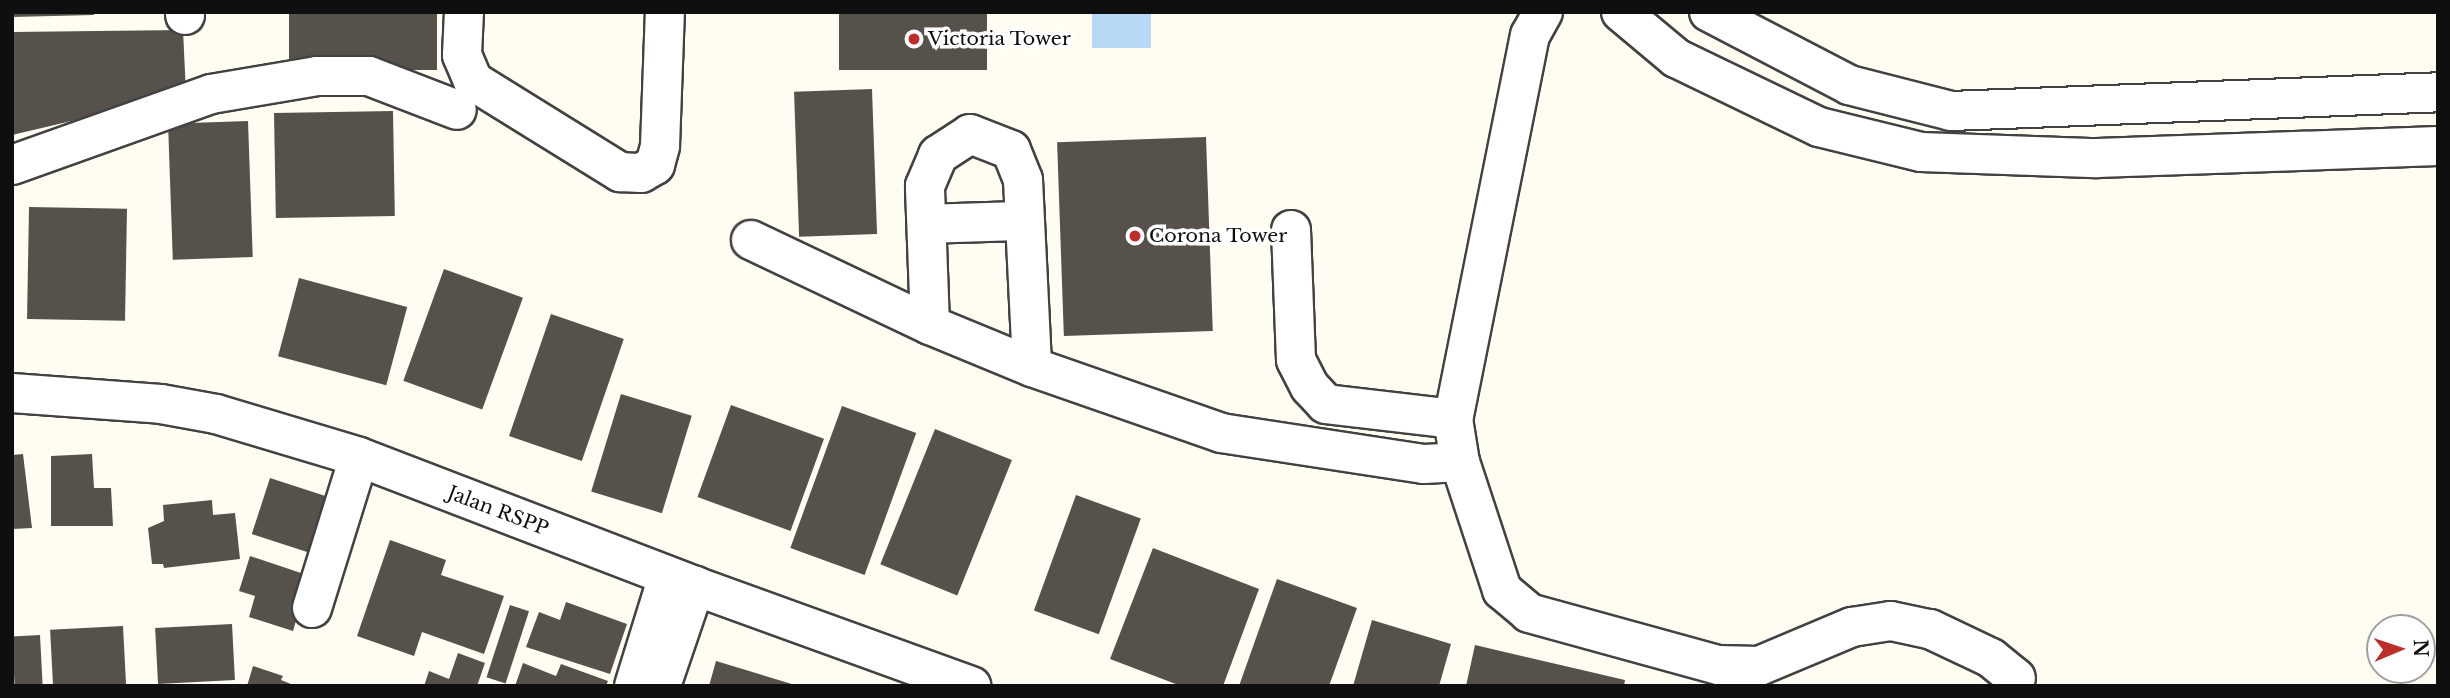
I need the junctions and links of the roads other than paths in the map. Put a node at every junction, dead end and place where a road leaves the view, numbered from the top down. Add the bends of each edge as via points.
1 (464, 12) edge
2 (665, 12) edge
3 (1543, 12) edge
4 (1621, 12) edge
5 (1709, 12) edge
6 (2438, 92) edge
7 (2094, 106) junction
8 (457, 110) dead end
9 (2438, 146) edge
10 (2096, 158) junction
11 (12, 165) edge
12 (1024, 222) junction
13 (927, 224) junction
14 (1290, 230) dead end
15 (751, 240) dead end
16 (930, 325) junction
17 (1031, 366) junction
18 (12, 393) edge
19 (1453, 419) junction
20 (359, 457) junction
21 (1460, 463) junction
22 (682, 581) junction
23 (312, 608) dead end
24 (2016, 678) dead end
25 (634, 686) edge
26 (660, 686) edge
27 (971, 686) edge

1 - 2 street via 462,55 473,80 620,172 641,173 655,165 660,146
3 - 19 street via 1530,35
4 - 10 street via 1676,58 1819,127 1922,152
5 - 7 street via 1849,85 1951,111
6 - 7 street
7 - 10 street
8 - 11 street via 369,76 317,76 211,94
9 - 10 street
12 - 13 street
12 - 13 street via 1023,180 1012,150 970,134 937,155 925,186
12 - 17 street
13 - 16 street
14 - 19 street via 1296,360 1310,387 1326,404
15 - 16 street
16 - 17 street
17 - 21 street via 1221,433 1424,464
18 - 20 street, Jalan RSPP via 202,411
19 - 21 street
20 - 22 street, Jalan RSPP
20 - 23 street
21 - 24 street via 1502,590 1528,612 1718,665 1759,666 1852,627 1891,621 1930,629 1991,658
22 - 25 street
22 - 26 street
22 - 27 street, Jalan RSPP

